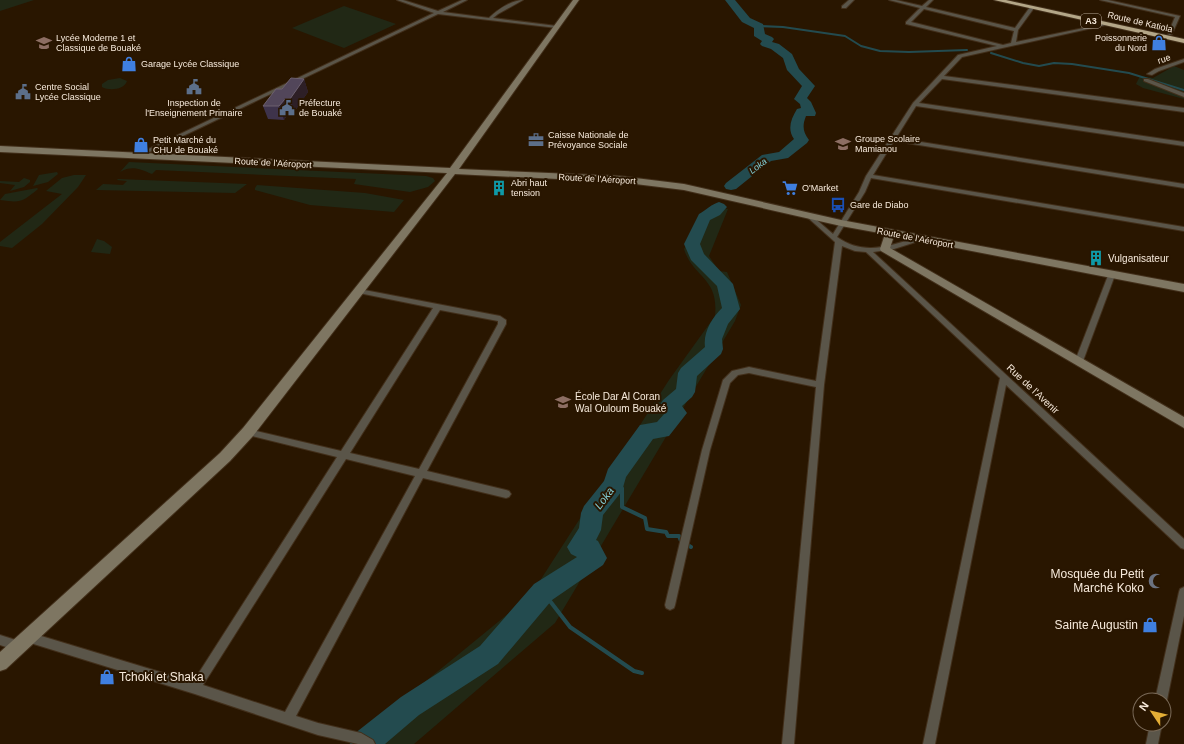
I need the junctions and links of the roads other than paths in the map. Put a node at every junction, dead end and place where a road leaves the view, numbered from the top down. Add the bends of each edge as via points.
1 (399, 0) edge
2 (465, 0) edge
3 (521, 0) edge
4 (576, 0) edge
5 (852, 0) edge
6 (892, 0) edge
7 (931, 0) edge
8 (997, 0) edge
9 (1015, 0) edge
10 (1102, 0) edge
11 (1136, 0) edge
12 (1129, 6) junction
13 (844, 7) dead end
14 (924, 8) junction
15 (1032, 8) junction
16 (438, 13) junction
17 (1178, 16) junction
18 (1184, 18) edge
19 (490, 19) junction
20 (1106, 24) junction
21 (557, 27) junction
22 (1016, 30) junction
23 (1170, 34) junction
24 (1184, 37) edge
25 (1184, 42) edge
26 (1013, 45) junction
27 (1004, 47) junction
28 (1182, 62) edge
29 (1150, 74) dead end
30 (940, 77) junction
31 (1146, 80) dead end
32 (1184, 95) edge
33 (915, 104) junction
34 (1184, 110) edge
35 (892, 139) junction
36 (1184, 144) edge
37 (0, 149) edge
38 (136, 156) junction
39 (453, 172) junction
40 (869, 176) junction
41 (1184, 186) edge
42 (809, 216) junction
43 (841, 223) junction
44 (1184, 229) edge
45 (890, 233) junction
46 (836, 239) junction
47 (920, 239) junction
48 (885, 249) junction
49 (867, 250) junction
50 (1111, 275) junction
51 (1184, 288) edge
52 (359, 291) junction
53 (438, 307) junction
54 (1079, 361) junction
55 (1004, 376) junction
56 (820, 385) junction
57 (1184, 423) edge
58 (248, 432) junction
59 (344, 454) junction
60 (421, 473) junction
61 (506, 494) dead end
62 (1184, 545) edge
63 (1184, 592) edge
64 (670, 605) dead end
65 (28, 637) junction
66 (0, 640) edge
67 (18, 646) junction
68 (0, 663) edge
69 (195, 688) junction
70 (1163, 692) edge
71 (288, 718) junction
72 (1154, 732) edge
73 (365, 741) edge
74 (788, 744) edge
75 (929, 744) edge
76 (1152, 744) edge

1 - 16 street
2 - 16 street
3 - 19 street
4 - 21 street
5 - 13 street
6 - 14 street
7 - 14 street
8 - 15 highway, Route de Katiola / A3
9 - 23 highway, Route de Katiola / A3
10 - 12 street
11 - 12 street
12 - 17 street
14 - 22 street
14 - 27 street via 908,23
15 - 20 highway, Route de Katiola / A3
15 - 22 street
16 - 19 street
16 - 38 street
17 - 18 street
17 - 23 street
19 - 21 street
20 - 25 highway, Route de Katiola / A3
20 - 26 street
21 - 39 street
22 - 26 street
23 - 24 highway, Route de Katiola / A3
26 - 27 street
27 - 30 street via 960,56
28 - 29 street, rue
30 - 33 street
30 - 34 street
31 - 32 street
33 - 35 street
33 - 36 street
35 - 40 street
35 - 41 street
37 - 38 street, Route de l'Aéroport
38 - 39 street, Route de l'Aéroport
39 - 42 street, Route de l'Aéroport via 619,179 684,187
39 - 52 street
40 - 43 street via 862,192
40 - 44 street
42 - 43 street, Route de l'Aéroport
42 - 46 street
43 - 45 street, Route de l'Aéroport
43 - 46 street
45 - 47 street, Route de l'Aéroport
45 - 48 street
46 - 49 street via 849,246
46 - 56 street
47 - 48 street
47 - 50 street, Route de l'Aéroport
48 - 49 street
48 - 54 street
49 - 55 street, Rue de l'Avenir
50 - 51 street, Route de l'Aéroport
50 - 54 street
52 - 53 street
52 - 58 street
53 - 59 street
53 - 60 street via 502,320 502,324
54 - 57 street
55 - 62 street, Rue de l'Avenir
55 - 75 street
56 - 64 street via 749,370 734,373 726,382 706,450
56 - 74 street
58 - 59 street
58 - 65 street via 225,457
59 - 60 street
59 - 69 street
60 - 61 street
60 - 71 street
63 - 70 street
65 - 67 street
65 - 69 street
66 - 67 street
67 - 68 street
69 - 71 street
71 - 73 street
72 - 76 street

